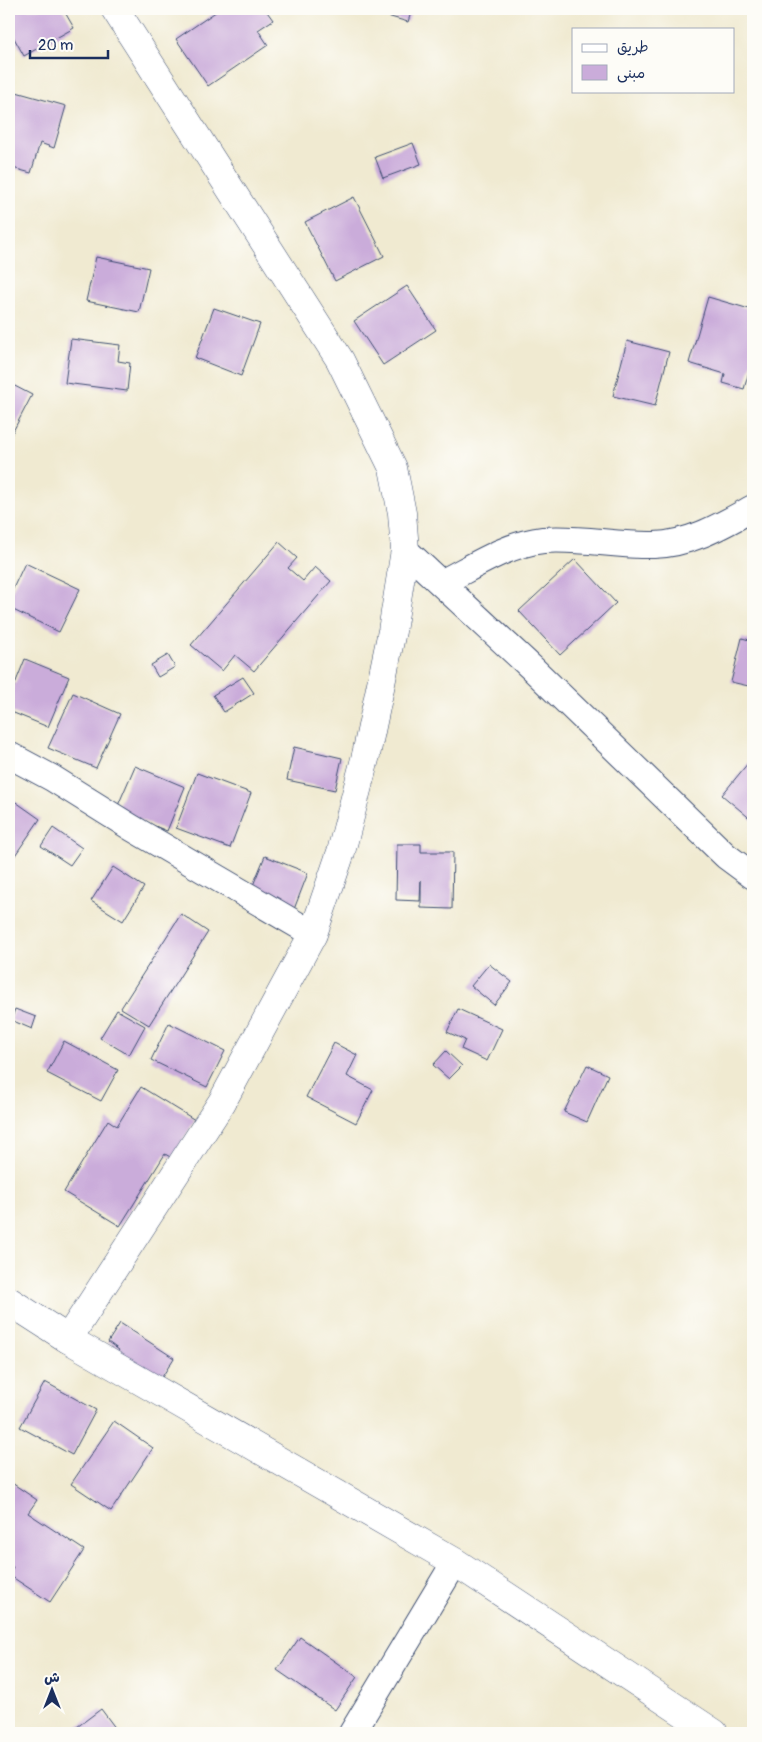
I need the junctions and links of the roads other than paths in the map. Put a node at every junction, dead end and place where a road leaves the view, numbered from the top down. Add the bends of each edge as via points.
1 (115, 9) edge
2 (753, 508) edge
3 (404, 550) junction
4 (441, 583) junction
5 (9, 755) edge
6 (753, 876) edge
7 (313, 934) junction
8 (9, 1301) edge
9 (68, 1339) junction
10 (455, 1562) junction
11 (352, 1733) edge
12 (714, 1733) edge

1 - 3 street via 340,360 393,468 402,513
2 - 4 street via 717,528 685,540 654,545 543,540 509,549
3 - 4 street
3 - 7 street via 366,755 341,852
4 - 6 street via 726,856
5 - 7 street
7 - 9 street via 222,1102
8 - 9 street
9 - 10 street
10 - 11 street
10 - 12 street

